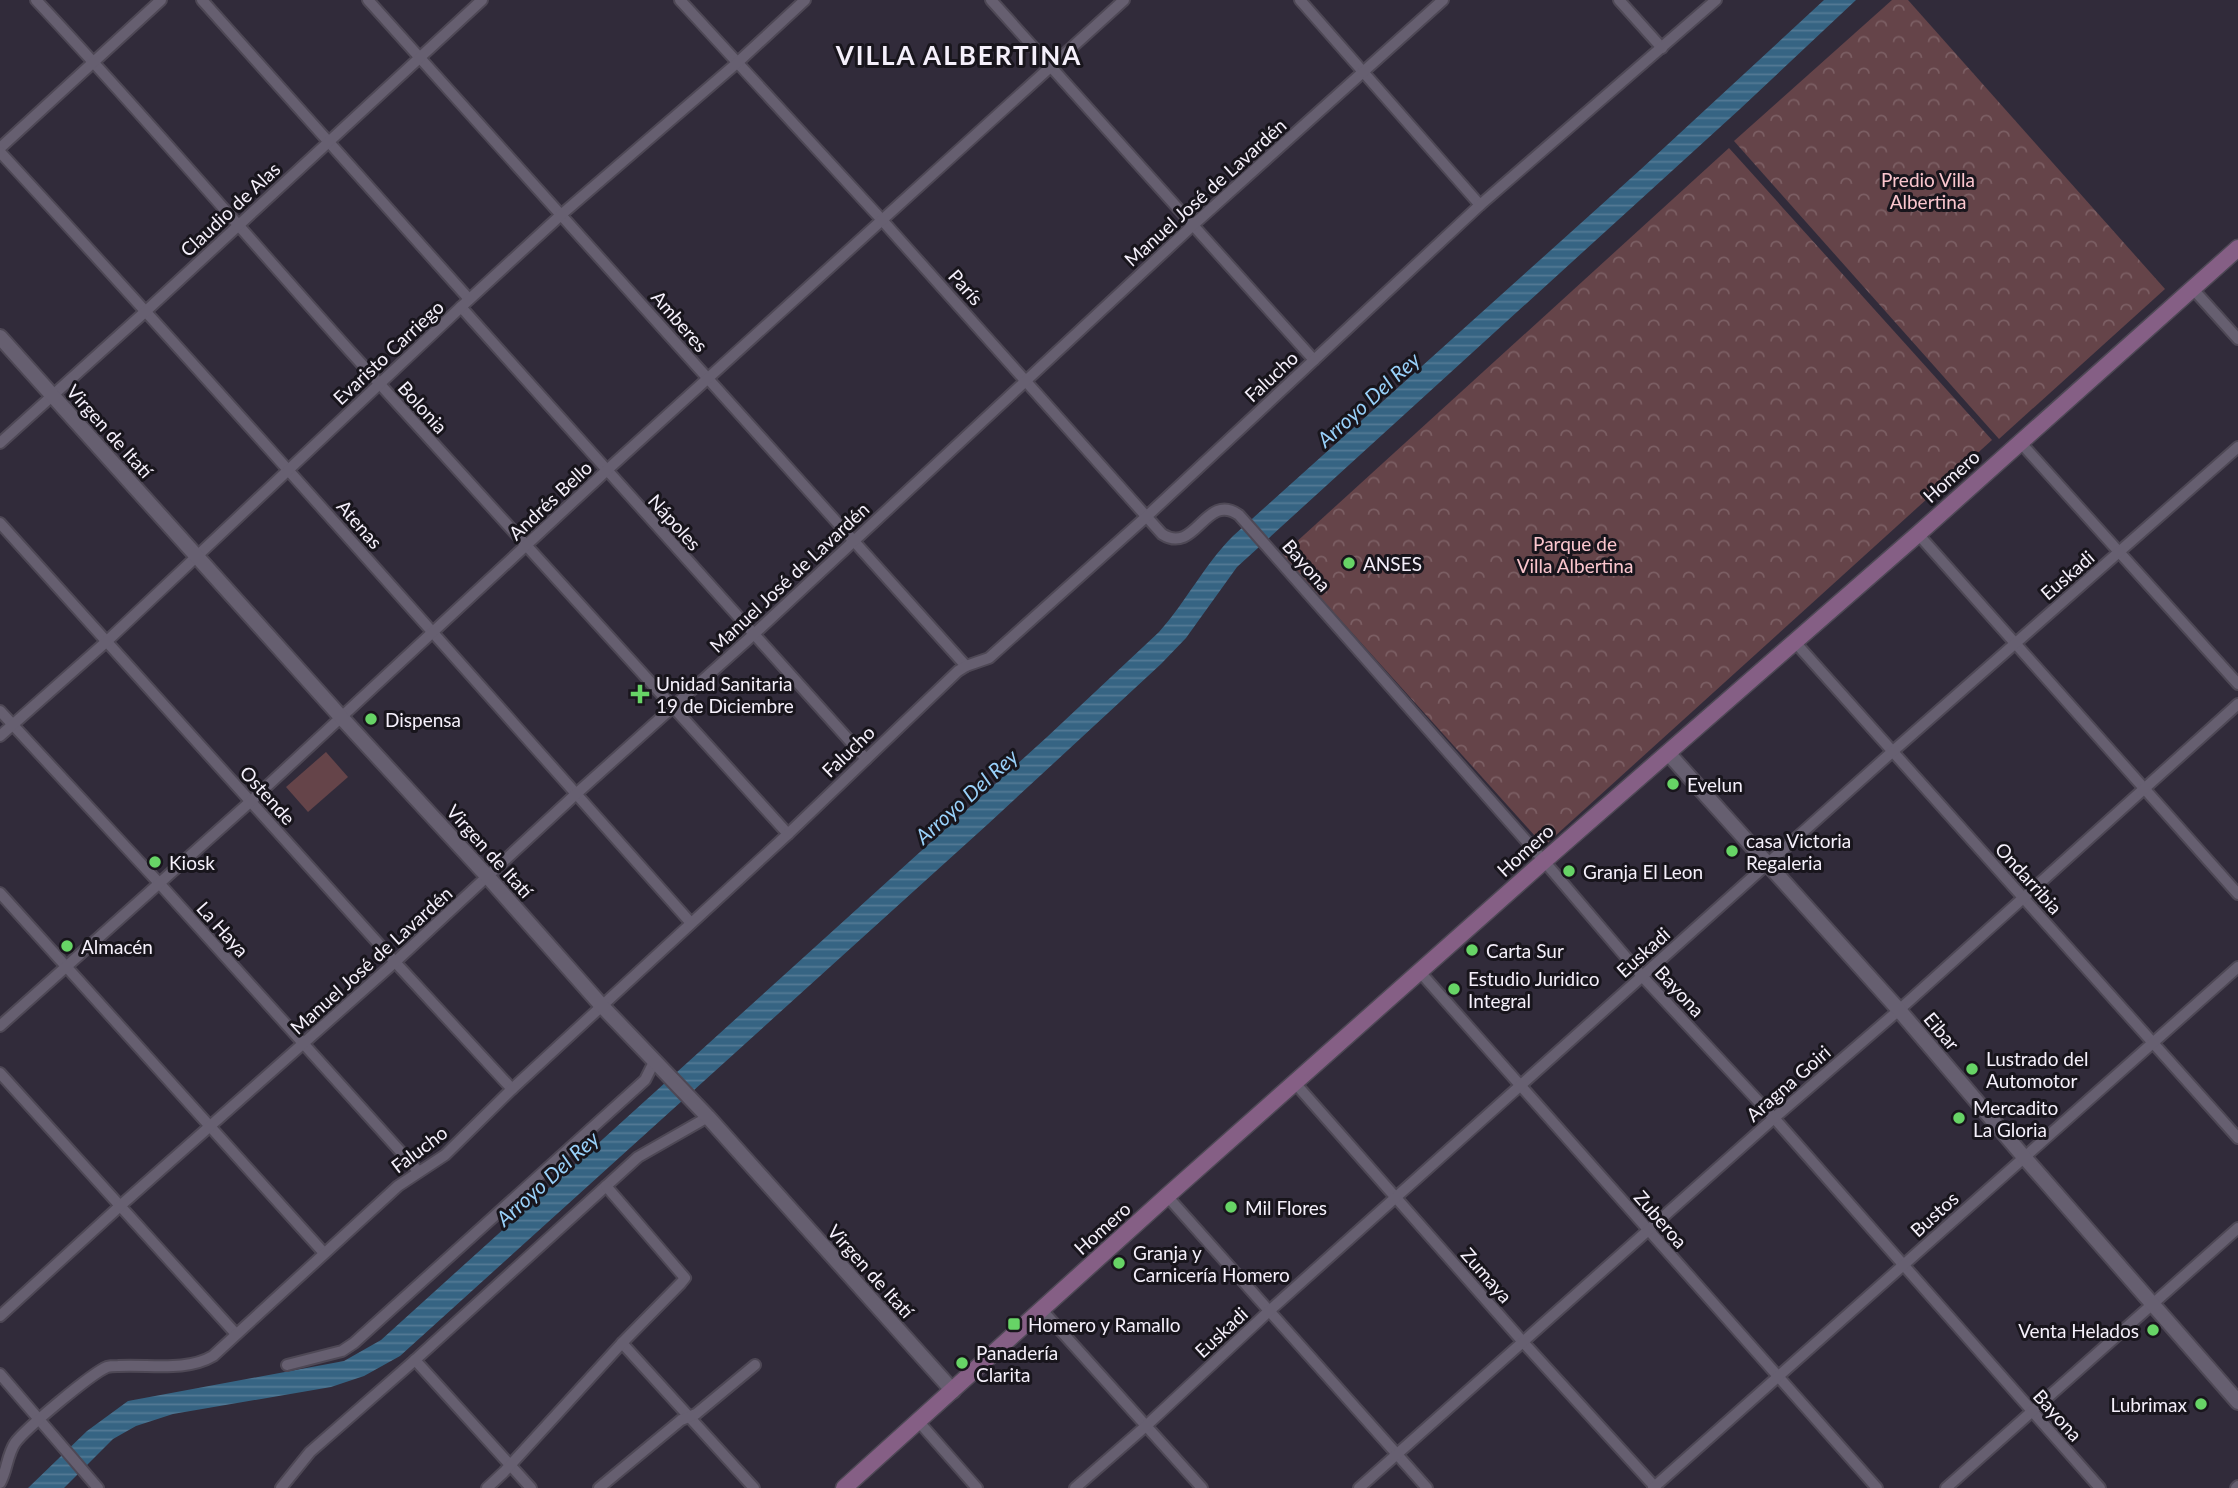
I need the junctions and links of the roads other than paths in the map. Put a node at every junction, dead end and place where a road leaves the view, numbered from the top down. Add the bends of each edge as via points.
1 (36, 0) edge
2 (161, 0) edge
3 (202, 0) edge
4 (368, 0) edge
5 (482, 0) edge
6 (680, 0) edge
7 (805, 0) edge
8 (991, 0) edge
9 (1124, 0) edge
10 (1300, 0) edge
11 (1443, 0) edge
12 (1619, 0) edge
13 (1716, 0) edge
14 (1662, 48) junction
15 (420, 57) junction
16 (93, 61) junction
17 (737, 63) junction
18 (1051, 68) junction
19 (1364, 72) junction
20 (327, 142) junction
21 (0, 150) edge
22 (1480, 205) junction
23 (562, 214) junction
24 (882, 220) junction
25 (237, 225) junction
26 (1192, 226) junction
27 (2238, 248) edge
28 (2192, 288) junction
29 (465, 303) junction
30 (146, 311) junction
31 (0, 337) edge
32 (2238, 339) edge
33 (1314, 360) junction
34 (708, 379) junction
35 (1026, 380) junction
36 (379, 384) junction
37 (52, 394) junction
38 (2021, 442) junction
39 (0, 443) edge
40 (2238, 447) edge
41 (289, 469) junction
42 (606, 471) junction
43 (1239, 515) joint
44 (1146, 517) junction
45 (0, 523) edge
46 (1918, 534) junction
47 (854, 541) junction
48 (525, 547) junction
49 (2118, 553) junction
50 (197, 556) junction
51 (433, 632) junction
52 (753, 635) junction
53 (1794, 641) junction
54 (106, 642) junction
55 (2015, 644) junction
56 (966, 666) junction
57 (2238, 684) edge
58 (2238, 704) edge
59 (672, 706) junction
60 (0, 710) edge
61 (341, 717) junction
62 (12, 725) junction
63 (0, 736) edge
64 (1892, 752) junction
65 (1668, 753) junction
66 (866, 759) junction
67 (2145, 790) junction
68 (576, 793) junction
69 (250, 802) junction
70 (788, 834) junction
71 (1544, 861) junction
72 (1768, 864) junction
73 (488, 877) junction
74 (159, 883) junction
75 (0, 893) edge
76 (2238, 894) edge
77 (2024, 897) junction
78 (691, 923) junction
79 (395, 962) junction
80 (67, 967) junction
81 (2238, 967) edge
82 (1420, 972) junction
83 (1642, 976) junction
84 (602, 1006) junction
85 (1899, 1010) junction
86 (0, 1026) edge
87 (2152, 1042) junction
88 (303, 1045) junction
89 (658, 1067) junction
90 (0, 1073) edge
91 (1295, 1083) junction
92 (1520, 1086) junction
93 (512, 1089) junction
94 (703, 1113) junction
95 (1773, 1118) junction
96 (211, 1127) junction
97 (2238, 1138) edge
98 (2024, 1157) junction
99 (418, 1171) junction
100 (606, 1185) junction
101 (1167, 1196) junction
102 (1395, 1198) junction
103 (120, 1206) junction
104 (2238, 1228) edge
105 (1648, 1231) junction
106 (324, 1254) junction
107 (1903, 1265) junction
108 (2153, 1303) junction
109 (1042, 1310) junction
110 (1268, 1312) junction
111 (0, 1316) edge
112 (236, 1334) junction
113 (1523, 1342) junction
114 (622, 1343) junction
115 (415, 1360) junction
116 (287, 1365) dead end
117 (755, 1365) dead end
118 (0, 1374) edge
119 (1778, 1379) junction
120 (953, 1391) junction
121 (2238, 1402) edge
122 (2031, 1412) junction
123 (689, 1417) junction
124 (39, 1421) junction
125 (919, 1422) junction
126 (1147, 1425) junction
127 (1397, 1453) junction
128 (510, 1465) junction
129 (290, 1478) junction
130 (0, 1483) edge
131 (98, 1488) edge
132 (281, 1488) edge
133 (299, 1488) edge
134 (487, 1488) edge
135 (531, 1488) edge
136 (599, 1488) edge
137 (754, 1488) edge
138 (844, 1488) edge
139 (977, 1488) edge
140 (1075, 1488) edge
141 (1202, 1488) edge
142 (1359, 1488) edge
143 (1427, 1488) edge
144 (1654, 1488) edge
145 (1877, 1488) edge
146 (1946, 1488) edge
147 (2100, 1488) edge

1 - 16 street, Bolonia
2 - 16 street
3 - 20 street, Nápoles
4 - 15 street, Amberes
5 - 15 street, Claudio de Alas
6 - 17 street, París
7 - 17 street, Evaristo Carriego
8 - 18 street
9 - 18 street, Andrés Bello
10 - 19 street
11 - 19 street, Manuel José de Lavardén
12 - 14 street
13 - 14 street, Falucho
14 - 22 street, Falucho
15 - 20 street, Claudio de Alas
15 - 23 street, Amberes
16 - 21 street
16 - 25 street, Bolonia
17 - 23 street, Evaristo Carriego
17 - 24 street, París
18 - 24 street, Andrés Bello
18 - 26 street
19 - 22 street
19 - 26 street, Manuel José de Lavardén
20 - 25 street, Claudio de Alas
20 - 29 street, Nápoles
21 - 30 street, Atenas
22 - 33 street, Falucho
23 - 29 street, Evaristo Carriego
23 - 34 street, Amberes
24 - 34 street, Andrés Bello
24 - 35 street, París
25 - 30 street, Claudio de Alas
25 - 36 street, Bolonia
26 - 33 street
26 - 35 street, Manuel José de Lavardén
27 - 28 main road, Homero
28 - 32 street
28 - 38 main road, Homero
29 - 36 street, Evaristo Carriego
29 - 42 street, Nápoles
30 - 37 street, Claudio de Alas
30 - 41 street, Atenas
31 - 37 street, Virgen de Itatí
33 - 44 street, Falucho
34 - 42 street, Andrés Bello
34 - 47 street, Amberes
35 - 44 street, París
35 - 47 street, Manuel José de Lavardén
36 - 41 street, Evaristo Carriego
36 - 48 street, Bolonia
37 - 39 street, Claudio de Alas
37 - 50 street, Virgen de Itatí
38 - 46 main road, Homero
38 - 49 street
40 - 49 street, Euskadi
41 - 50 street, Evaristo Carriego
41 - 51 street, Atenas
42 - 48 street, Andrés Bello
42 - 52 street, Nápoles
43 - 44 street, París via 1223,509 1177,539 1162,534
43 - 71 street, Bayona
44 - 56 street, Falucho via 989,658
45 - 54 street, Ostende
46 - 53 main road, Homero
46 - 55 street
47 - 52 street, Manuel José de Lavardén
47 - 56 street, Amberes
48 - 51 street, Andrés Bello
48 - 59 street, Bolonia
49 - 55 street, Euskadi
49 - 57 street
50 - 54 street, Evaristo Carriego
50 - 61 street, Virgen de Itatí
51 - 61 street, Andrés Bello
51 - 68 street, Atenas
52 - 59 street, Manuel José de Lavardén
52 - 66 street, Nápoles
53 - 64 street, Ondarribia
53 - 65 main road, Homero
54 - 62 street, Evaristo Carriego
54 - 69 street, Ostende
55 - 64 street, Euskadi
55 - 67 street
56 - 66 street, Falucho
58 - 67 street, Aragna Goiri
59 - 68 street, Manuel José de Lavardén
59 - 70 street, Bolonia
60 - 62 street, La Haya
61 - 69 street, Andrés Bello
61 - 73 street, Virgen de Itatí
62 - 63 street, Evaristo Carriego
62 - 74 street, La Haya
64 - 72 street, Euskadi
64 - 77 street, Ondarribia
65 - 71 main road, Homero
65 - 72 street, Eibar
66 - 70 street, Falucho
67 - 76 street
67 - 77 street, Aragna Goiri
68 - 73 street, Manuel José de Lavardén
68 - 78 street, Atenas
69 - 74 street, Andrés Bello
69 - 79 street, Ostende
70 - 78 street, Falucho
71 - 82 main road, Homero
71 - 83 street, Bayona
72 - 83 street, Euskadi
72 - 85 street, Eibar
73 - 79 street, Manuel José de Lavardén
73 - 84 street, Virgen de Itatí
74 - 80 street, Andrés Bello
74 - 88 street, La Haya
75 - 80 street
77 - 85 street, Aragna Goiri
77 - 87 street, Ondarribia
78 - 84 street, Falucho
79 - 88 street, Manuel José de Lavardén
79 - 93 street, Ostende
80 - 86 street, Andrés Bello
80 - 96 street
81 - 87 street, Bustos
82 - 91 main road, Homero
82 - 92 street, Zuberoa
83 - 92 street, Euskadi
83 - 95 street, Bayona
84 - 89 street, Virgen de Itatí
84 - 93 street, Falucho
85 - 95 street, Aragna Goiri
85 - 98 street, Eibar
87 - 97 street, Ondarribia
87 - 98 street, Bustos
88 - 96 street, Manuel José de Lavardén
88 - 99 street, La Haya
89 - 94 street, Virgen de Itatí
89 - 116 street via 354,1343 342,1351
90 - 103 street
91 - 101 main road, Homero
91 - 102 street, Zumaya
92 - 102 street, Euskadi
92 - 105 street, Zuberoa
93 - 99 street, Falucho via 445,1155
94 - 100 street
94 - 120 street, Virgen de Itatí
95 - 105 street, Aragna Goiri
95 - 107 street, Bayona
96 - 103 street, Manuel José de Lavardén
96 - 106 street
98 - 107 street, Bustos
98 - 108 street, Eibar
99 - 106 street, Falucho
100 - 114 street via 685,1278
100 - 115 street
101 - 109 main road, Homero
101 - 110 street
102 - 110 street, Euskadi
102 - 113 street, Zumaya
103 - 111 street, Manuel José de Lavardén
103 - 112 street
104 - 108 street
105 - 113 street, Aragna Goiri
105 - 119 street, Zuberoa
106 - 112 street, Falucho
107 - 119 street, Bustos
107 - 122 street, Bayona
108 - 121 street, Eibar
108 - 122 street
109 - 120 main road, Homero
109 - 126 street
110 - 126 street, Euskadi
110 - 127 street
112 - 124 street, Falucho via 204,1362 107,1367
113 - 127 street, Aragna Goiri
113 - 144 street, Zumaya
114 - 123 street
114 - 128 street
115 - 128 street
115 - 129 street via 310,1452
117 - 123 street
118 - 124 street
119 - 144 street, Bustos
119 - 145 street, Zuberoa
120 - 125 main road, Homero
122 - 146 street
122 - 147 street, Bayona
123 - 136 street
123 - 137 street
124 - 130 street, Falucho via 13,1447
124 - 131 street
125 - 138 main road, Homero
125 - 139 street
126 - 140 street, Euskadi
126 - 141 street
127 - 142 street, Aragna Goiri
127 - 143 street
128 - 134 street
128 - 135 street
129 - 132 street
129 - 133 street

